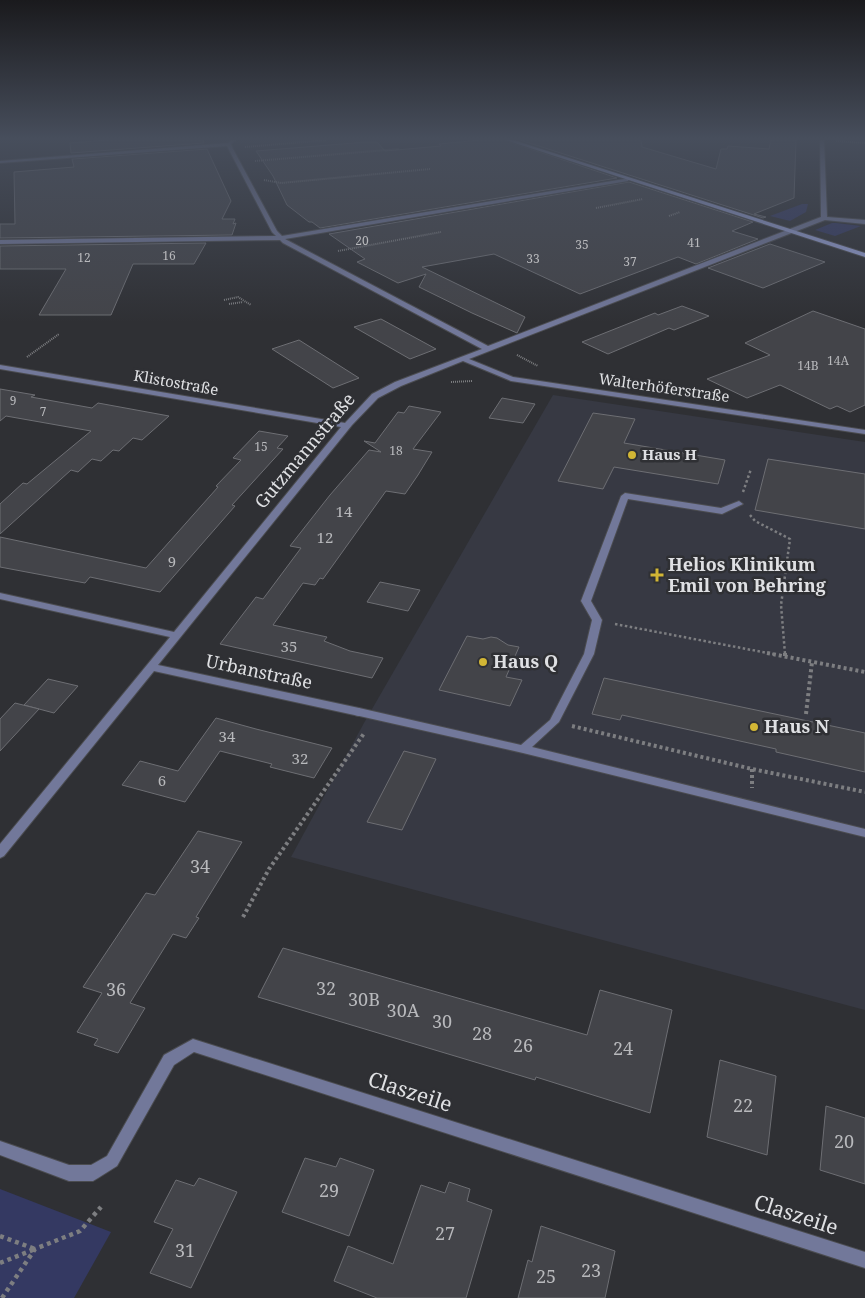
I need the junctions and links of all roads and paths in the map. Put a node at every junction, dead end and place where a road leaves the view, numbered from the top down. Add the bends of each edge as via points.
1 (259, 201) edge
2 (501, 201) edge
3 (636, 201) edge
4 (695, 201) edge
5 (824, 201) edge
6 (596, 208) dead end
7 (824, 218) junction
8 (865, 222) edge
9 (790, 231) junction
10 (441, 232) dead end
11 (281, 238) junction
12 (0, 242) edge
13 (338, 251) dead end
14 (865, 255) edge
15 (224, 300) dead end
16 (244, 302) junction
17 (229, 304) dead end
18 (251, 304) dead end
19 (59, 334) dead end
20 (488, 349) junction
21 (27, 357) dead end
22 (463, 360) junction
23 (0, 367) edge
24 (477, 381) dead end
25 (442, 382) dead end
26 (347, 426) junction
27 (865, 432) edge
28 (751, 468) dead end
29 (739, 504) junction
30 (0, 596) edge
31 (597, 620) junction
32 (176, 635) junction
33 (785, 656) junction
34 (812, 662) junction
35 (151, 666) junction
36 (865, 672) edge
37 (806, 714) dead end
38 (554, 722) junction
39 (365, 732) dead end
40 (523, 750) junction
41 (865, 792) edge
42 (865, 833) edge
43 (0, 853) edge
44 (243, 916) dead end
45 (0, 1148) edge
46 (100, 1207) dead end
47 (0, 1236) edge
48 (35, 1249) junction
49 (865, 1260) edge
50 (0, 1263) edge
51 (2, 1298) edge

1 - 11 street
2 - 11 street
3 - 6 path
4 - 9 main road
5 - 7 street
7 - 8 street
7 - 9 street, Gutzmannstraße
9 - 14 main road
9 - 20 street, Gutzmannstraße
10 - 13 path
11 - 12 street
11 - 20 street via 309,256
15 - 16 path via 238,297
16 - 17 path
16 - 18 path
19 - 21 path
20 - 22 street, Gutzmannstraße
22 - 26 street, Gutzmannstraße via 375,396
22 - 27 street, Walterhöferstraße via 511,379
23 - 26 street, Klistostraße
24 - 25 path
26 - 32 street, Gutzmannstraße
28 - 29 path
29 - 31 street via 722,511 624,496 586,601
29 - 33 path via 755,521 790,540 781,605
30 - 32 street
31 - 33 path
31 - 38 street via 589,654
32 - 35 street, Gutzmannstraße
33 - 34 path
34 - 36 path
34 - 37 path
35 - 40 street, Urbanstraße
35 - 43 street, Gutzmannstraße
38 - 40 street
38 - 41 path
39 - 44 path via 269,868
40 - 42 street, Urbanstraße
45 - 49 street, Claszeile via 69,1173 93,1173 112,1160 170,1060 193,1045
46 - 48 path via 80,1231
47 - 48 path
48 - 50 path
48 - 51 path

